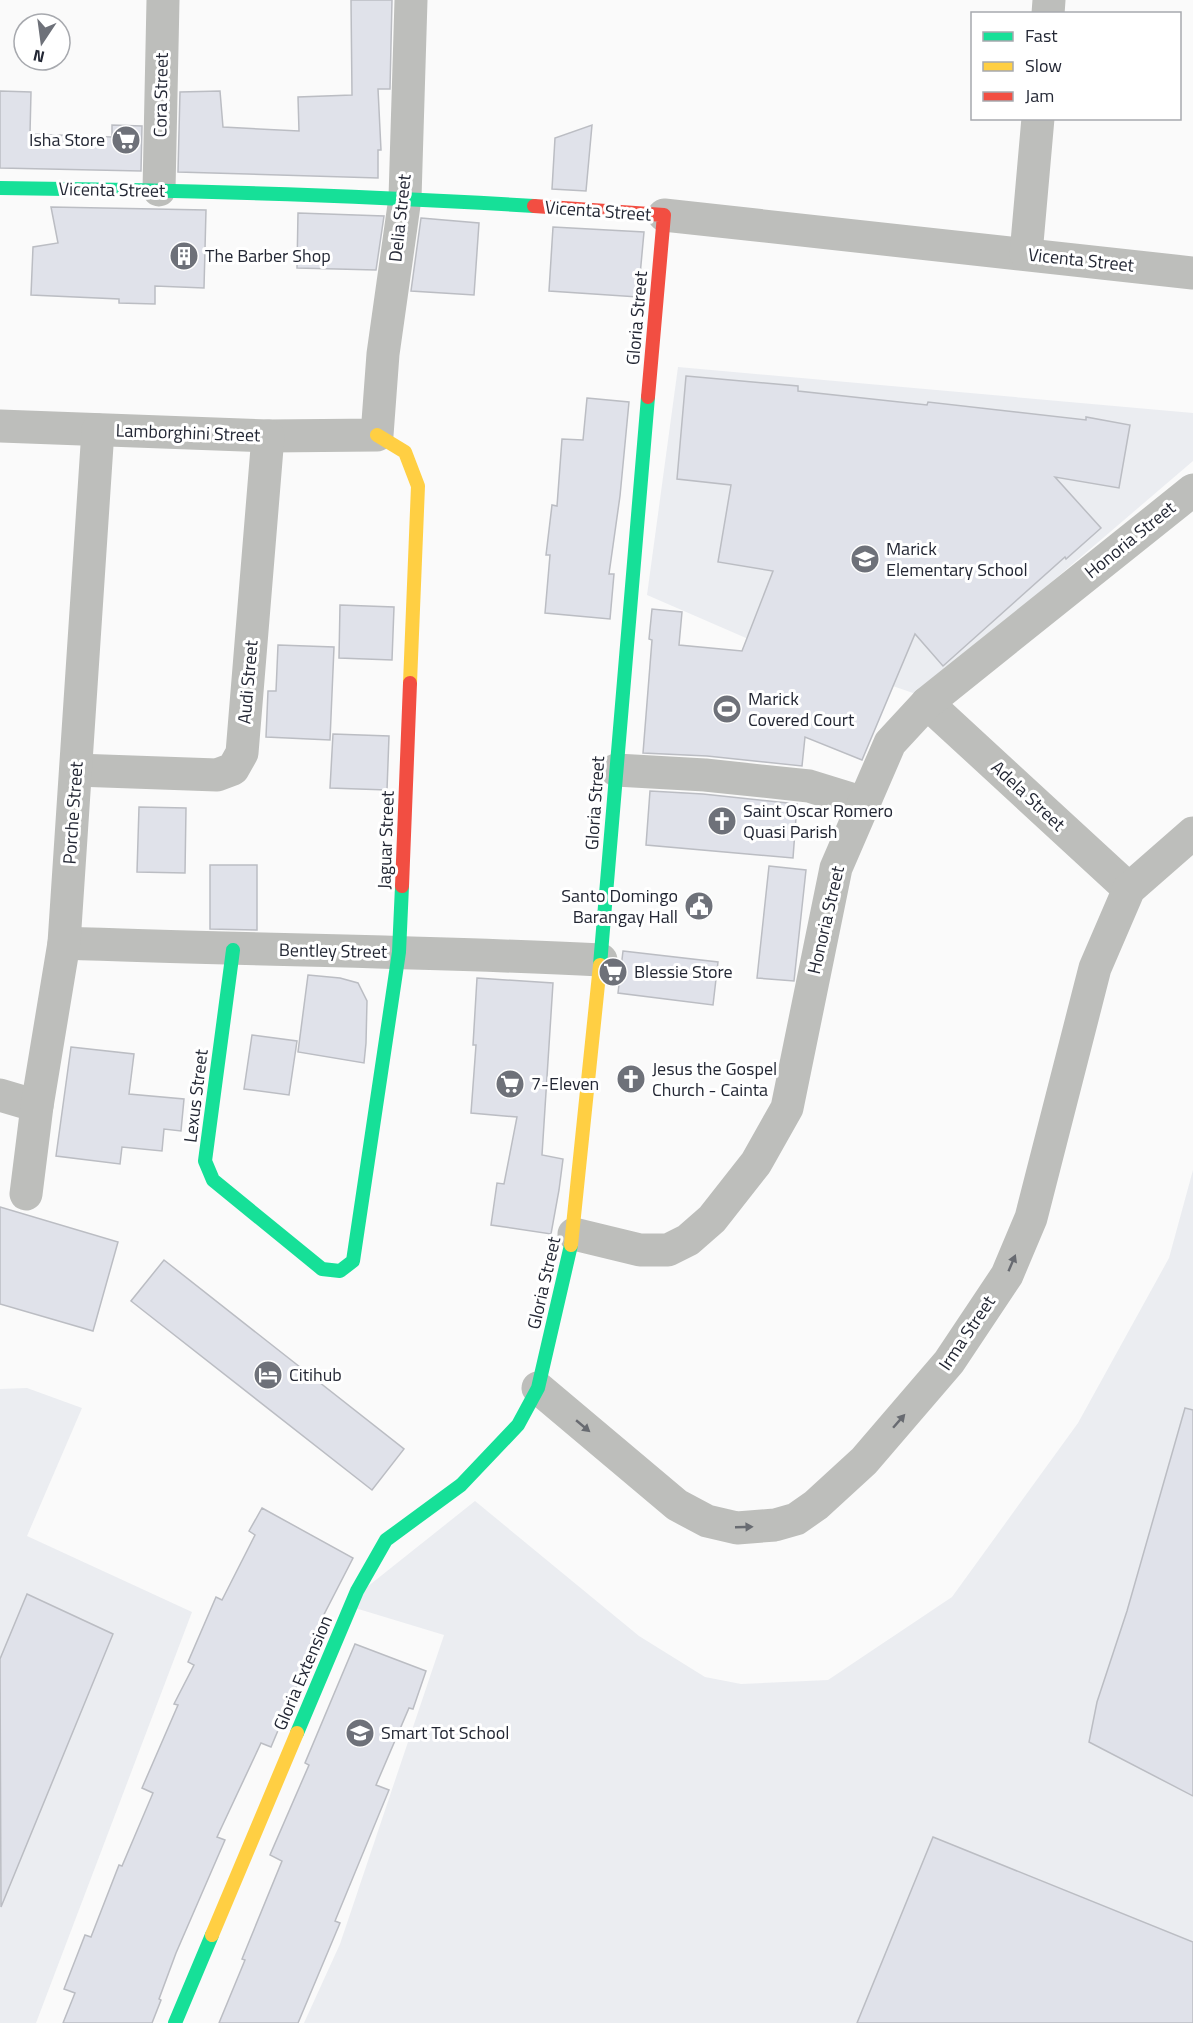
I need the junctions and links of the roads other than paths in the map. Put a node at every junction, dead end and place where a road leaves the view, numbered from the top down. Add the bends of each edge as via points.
1 (163, 0) edge
2 (411, 0) edge
3 (1038, 120) edge
4 (0, 188) edge
5 (159, 190) junction
6 (405, 198) junction
7 (664, 216) junction
8 (1026, 254) junction
9 (1193, 273) edge
10 (0, 426) edge
11 (98, 430) junction
12 (376, 435) junction
13 (268, 436) junction
14 (1193, 490) edge
15 (927, 703) junction
16 (76, 770) junction
17 (616, 770) junction
18 (864, 803) junction
19 (1193, 833) edge
20 (1130, 889) junction
21 (64, 943) junction
22 (232, 950) junction
23 (399, 952) junction
24 (601, 960) junction
25 (0, 1095) edge
26 (37, 1106) junction
27 (27, 1194) dead end
28 (574, 1234) junction
29 (353, 1261) joint
30 (538, 1389) junction
31 (175, 2023) edge

1 - 5 street, Cora Street
2 - 6 street, Delia Street
3 - 8 street
4 - 5 street, Vicenta Street
5 - 6 street, Vicenta Street
6 - 7 street, Vicenta Street
6 - 12 street, Delia Street
7 - 8 street, Vicenta Street
7 - 17 street, Gloria Street
8 - 9 street, Vicenta Street
10 - 11 street, Lamborghini Street
11 - 13 street, Lamborghini Street
11 - 16 street, Porche Street
12 - 13 street, Lamborghini Street
12 - 23 street, Jaguar Street via 405,452 418,486
13 - 16 street, Audi Street via 242,753 233,769 217,775
14 - 15 street, Honoria Street
15 - 18 street, Honoria Street via 890,743
15 - 20 street, Adela Street
16 - 21 street, Porche Street
17 - 18 street via 809,786
17 - 24 street, Gloria Street
18 - 28 street, Honoria Street via 836,868 787,1108 756,1163 712,1219 688,1240 668,1250 640,1250
19 - 20 street, Irma Street
30 -> 20 street, Irma Street via 676,1505 707,1521 737,1528 775,1525 795,1519 816,1505 864,1461 949,1362 1007,1275 1030,1218 1095,968
21 - 22 street, Bentley Street
21 - 26 street, Porche Street
22 - 23 street, Bentley Street
22 - 29 street, Lexus Street via 206,1161 213,1180 322,1269 340,1271
23 - 24 street, Bentley Street
23 - 29 street, Jaguar Street
24 - 28 street, Gloria Street
25 - 26 street
26 - 27 street, Porche Street
28 - 30 street, Gloria Street
30 - 31 street, Gloria Extension via 518,1425 461,1485 386,1540 368,1570

